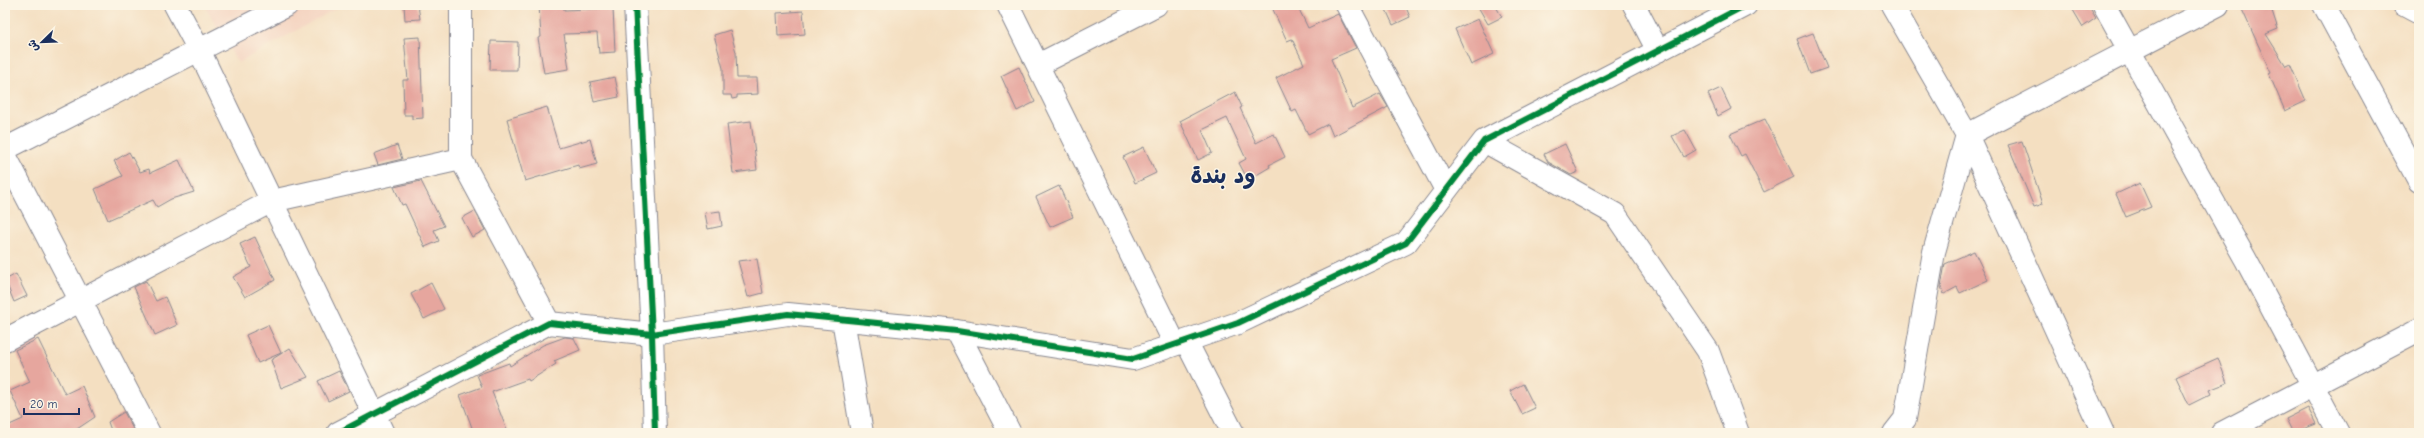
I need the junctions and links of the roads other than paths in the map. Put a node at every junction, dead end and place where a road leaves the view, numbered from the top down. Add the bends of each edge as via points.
1 (175, 5) edge
2 (287, 5) edge
3 (461, 5) edge
4 (635, 5) edge
5 (1008, 5) edge
6 (1156, 5) edge
7 (1347, 5) edge
8 (1634, 5) edge
9 (1746, 5) edge
10 (1892, 5) edge
11 (2104, 5) edge
12 (2218, 5) edge
13 (2324, 5) edge
14 (2404, 5) edge
15 (2419, 13) edge
16 (199, 50) junction
17 (2129, 50) junction
18 (1658, 51) junction
19 (1038, 65) junction
20 (1966, 135) junction
21 (1484, 141) junction
22 (5, 149) edge
23 (5, 155) edge
24 (461, 159) junction
25 (2419, 181) edge
26 (1446, 190) junction
27 (272, 201) junction
28 (81, 301) junction
29 (843, 319) junction
30 (549, 323) junction
31 (2419, 330) edge
32 (957, 331) junction
33 (652, 334) junction
34 (5, 340) edge
35 (1180, 342) junction
36 (2312, 384) junction
37 (379, 423) edge
38 (149, 433) edge
39 (338, 433) edge
40 (655, 433) edge
41 (862, 433) edge
42 (1010, 433) edge
43 (1233, 433) edge
44 (1738, 433) edge
45 (1894, 433) edge
46 (2103, 433) edge
47 (2222, 433) edge
48 (2338, 433) edge

1 - 16 street
2 - 16 street
3 - 24 street
4 - 33 street
5 - 19 street
6 - 19 street
7 - 26 street
8 - 18 street
9 - 18 street
10 - 20 street
11 - 17 street
12 - 17 street
13 - 25 street
14 - 15 street
16 - 22 street
16 - 27 street
17 - 20 street
17 - 36 street
18 - 21 street
19 - 35 street
20 - 45 street via 1934,252 1905,419
20 - 46 street
21 - 26 street
21 - 44 street via 1615,214 1708,351
23 - 28 street
24 - 27 street
24 - 30 street
26 - 35 street via 1406,243 1238,323
27 - 28 street
27 - 37 street
28 - 34 street
28 - 38 street
29 - 32 street
29 - 33 street via 788,314
29 - 41 street
30 - 33 street
30 - 37 street
31 - 36 street
32 - 35 street via 1134,359
32 - 42 street
33 - 40 street
35 - 43 street
36 - 47 street
36 - 48 street
37 - 39 street

